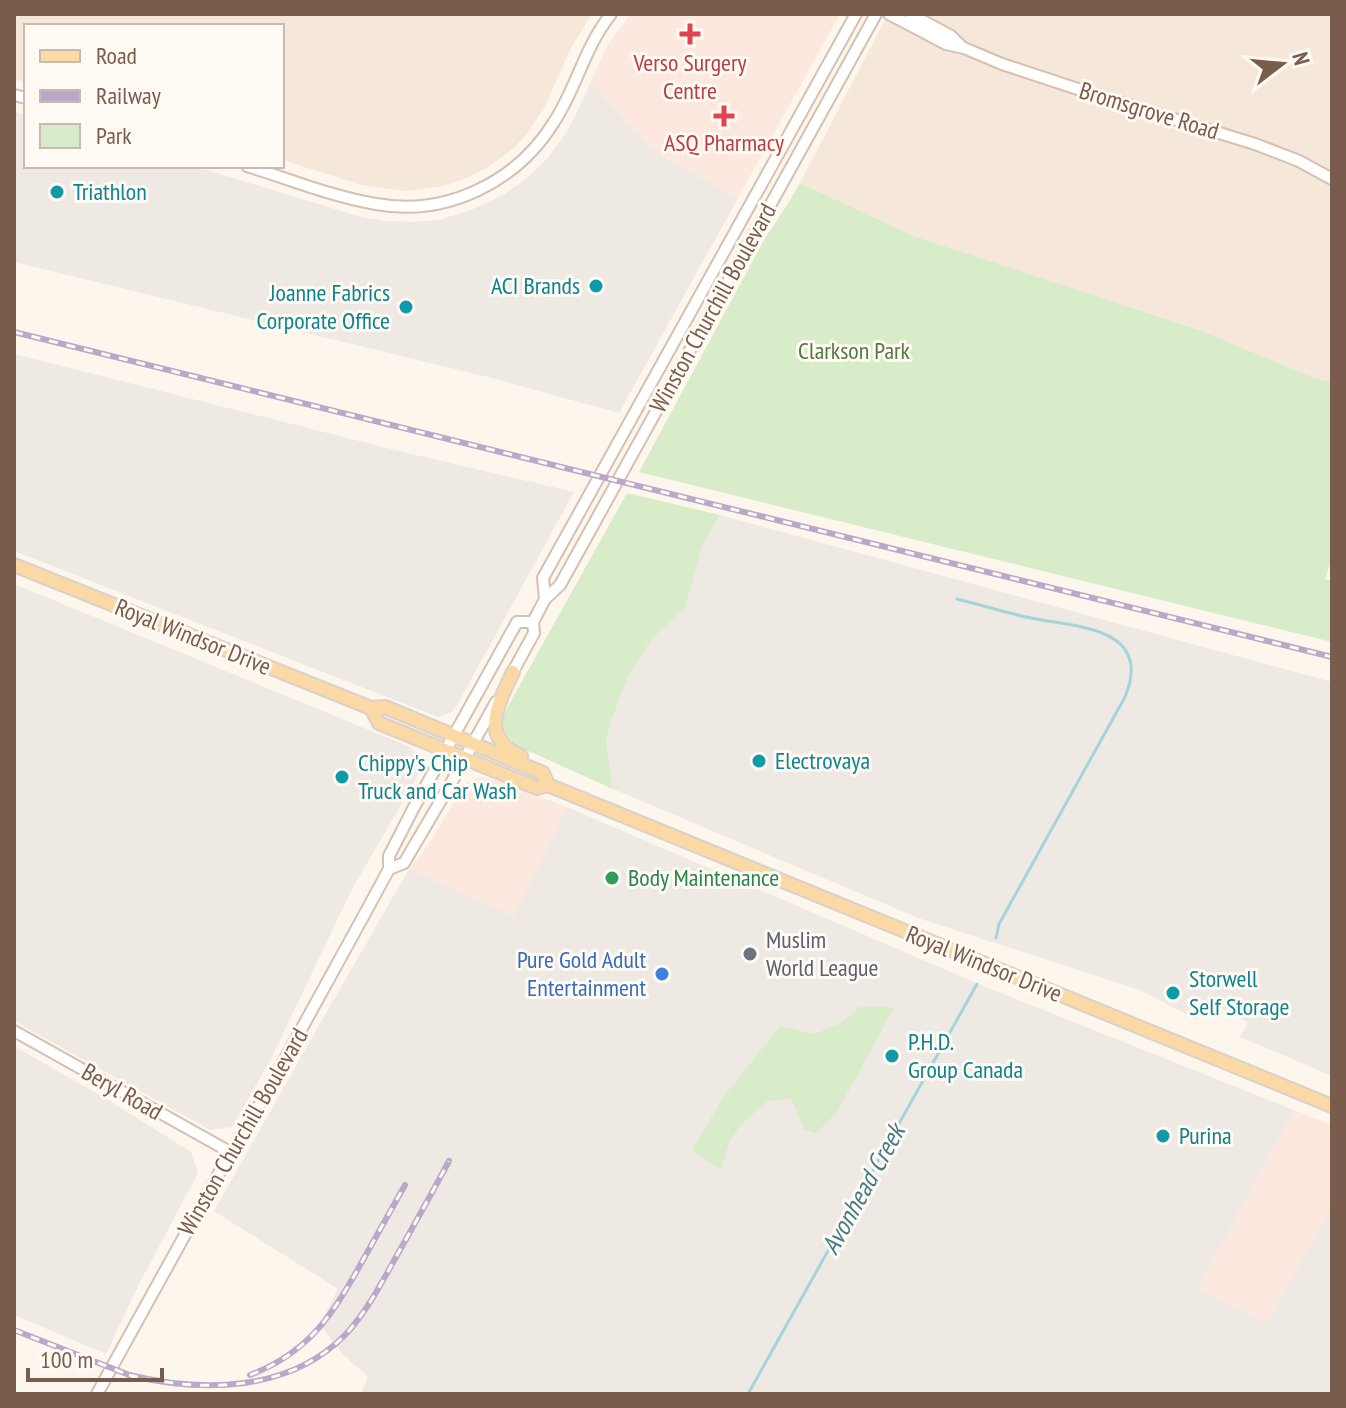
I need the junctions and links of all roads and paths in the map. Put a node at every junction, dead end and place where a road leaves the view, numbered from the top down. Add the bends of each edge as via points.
1 (611, 14) edge
2 (856, 14) edge
3 (876, 14) edge
4 (889, 14) edge
5 (910, 14) edge
6 (964, 48) junction
7 (254, 168) edge
8 (1332, 179) edge
9 (14, 565) edge
10 (545, 599) junction
11 (533, 622) junction
12 (513, 672) junction
13 (371, 708) junction
14 (454, 736) junction
15 (473, 744) junction
16 (446, 751) junction
17 (465, 759) junction
18 (538, 771) junction
19 (548, 785) junction
20 (389, 869) junction
21 (14, 1031) edge
22 (1332, 1106) edge
23 (230, 1152) junction
24 (97, 1394) edge

1 - 7 main road via 538,145 496,182 470,194 428,205 375,204
2 - 10 main road, Winston Churchill Boulevard via 543,578
3 - 10 main road, Winston Churchill Boulevard via 560,585
4 - 6 main road, Bromsgrove Road
5 - 6 main road, Bromsgrove Road
6 - 8 main road, Bromsgrove Road via 1255,144
9 - 13 main road, Royal Windsor Drive
10 - 11 main road, Winston Churchill Boulevard
11 - 12 main road, Winston Churchill Boulevard via 534,633
11 - 14 main road, Winston Churchill Boulevard via 517,622
12 - 15 main road, Winston Churchill Boulevard
12 - 18 main road via 495,725 510,752 532,761
13 - 14 main road, Royal Windsor Drive via 385,707
13 - 16 main road, Royal Windsor Drive via 379,723
14 - 15 main road, Royal Windsor Drive
14 - 16 main road, Winston Churchill Boulevard
15 - 17 main road, Winston Churchill Boulevard
15 - 18 main road, Royal Windsor Drive
16 - 17 main road, Royal Windsor Drive
16 - 20 main road, Winston Churchill Boulevard via 389,856
17 - 19 main road, Royal Windsor Drive via 537,788
17 - 20 main road, Winston Churchill Boulevard via 404,863
18 - 19 main road
19 - 22 main road, Royal Windsor Drive
20 - 23 main road, Winston Churchill Boulevard
21 - 23 main road, Beryl Road
23 - 24 main road, Winston Churchill Boulevard

